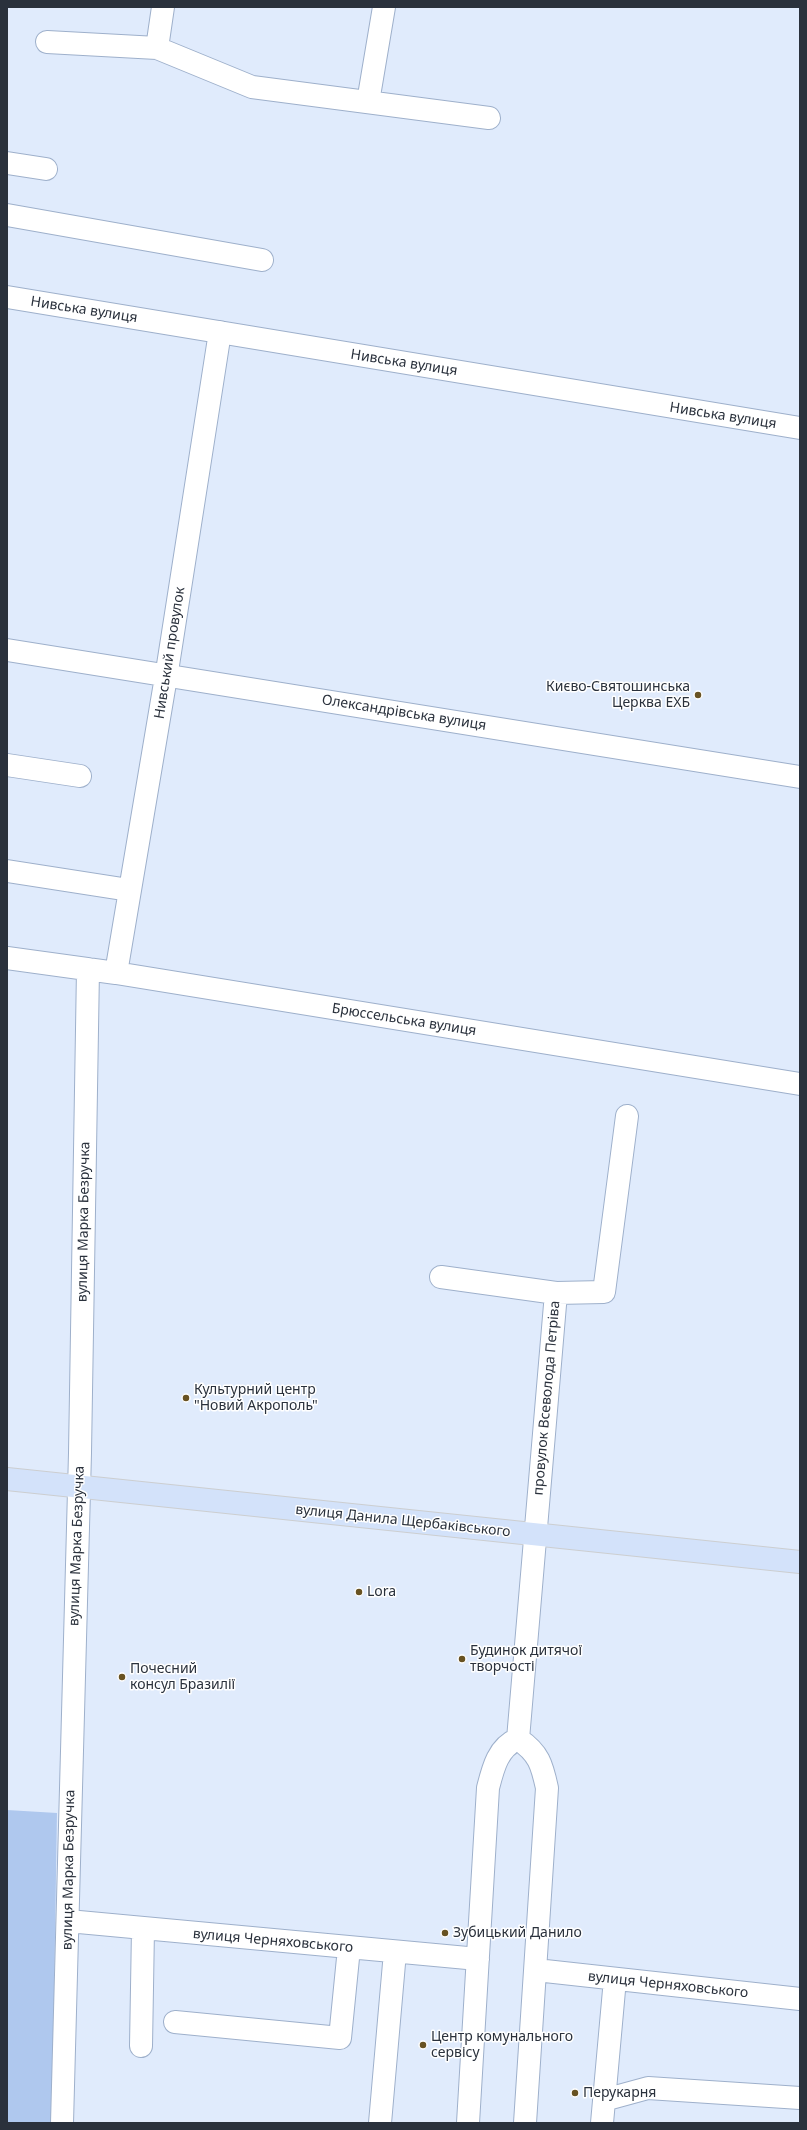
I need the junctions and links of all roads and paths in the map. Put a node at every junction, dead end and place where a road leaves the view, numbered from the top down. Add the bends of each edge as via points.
1 (163, 7) edge
2 (384, 7) edge
3 (47, 42) dead end
4 (157, 48) junction
5 (368, 102) junction
6 (490, 118) dead end
7 (7, 163) edge
8 (46, 168) dead end
9 (7, 215) edge
10 (262, 260) dead end
11 (7, 297) edge
12 (220, 332) junction
13 (800, 428) edge
14 (7, 650) edge
15 (167, 674) junction
16 (7, 765) edge
17 (80, 776) dead end
18 (800, 777) edge
19 (7, 871) edge
20 (129, 890) junction
21 (7, 958) edge
22 (88, 969) junction
23 (116, 973) junction
24 (800, 1084) edge
25 (627, 1116) dead end
26 (441, 1277) dead end
27 (556, 1293) junction
28 (7, 1479) edge
29 (78, 1487) junction
30 (536, 1535) junction
31 (800, 1562) edge
32 (518, 1739) junction
33 (68, 1921) junction
34 (143, 1929) junction
35 (349, 1948) junction
36 (395, 1952) junction
37 (478, 1959) junction
38 (536, 1970) junction
39 (615, 1979) junction
40 (800, 1999) edge
41 (175, 2022) dead end
42 (141, 2046) dead end
43 (800, 2098) edge
44 (604, 2100) junction
45 (62, 2123) edge
46 (380, 2123) edge
47 (468, 2123) edge
48 (528, 2123) edge
49 (602, 2123) edge

1 - 4 street
2 - 5 street
3 - 4 street
4 - 5 street via 252,87
5 - 6 street
7 - 8 street
9 - 10 street
11 - 12 street, Нивська вулиця
12 - 13 street, Нивська вулиця
12 - 15 street, Нивський провулок
14 - 15 street, Олександрівська вулиця
15 - 18 street, Олександрівська вулиця
15 - 20 street, Нивський провулок
16 - 17 street
19 - 20 street
20 - 23 street, Нивський провулок
21 - 22 street, Брюссельська вулиця
22 - 23 street, Брюссельська вулиця
22 - 29 street, вулиця Марка Безручка
23 - 24 street, Брюссельська вулиця
25 - 27 street, провулок Всеволода Петріва via 604,1292
26 - 27 street
27 - 30 street, провулок Всеволода Петріва
28 - 29 main road, вулиця Данила Щербаківського
29 - 30 main road, вулиця Данила Щербаківського
29 - 33 street, вулиця Марка Безручка
30 - 31 main road, вулиця Данила Щербаківського
30 - 32 street, провулок Всеволода Петріва
32 - 37 street via 509,1743 494,1764 488,1788
32 - 38 street via 530,1747 542,1765 547,1788
33 - 34 street, вулиця Черняховського
33 - 45 street, вулиця Марка Безручка
34 - 35 street, вулиця Черняховського
34 - 42 street
35 - 36 street, вулиця Черняховського
35 - 41 street via 340,2038
36 - 37 street, вулиця Черняховського
36 - 46 street
37 - 47 street
38 - 39 street, вулиця Черняховського
38 - 48 street
39 - 40 street, вулиця Черняховського
39 - 44 street
43 - 44 street via 648,2088
44 - 49 street

